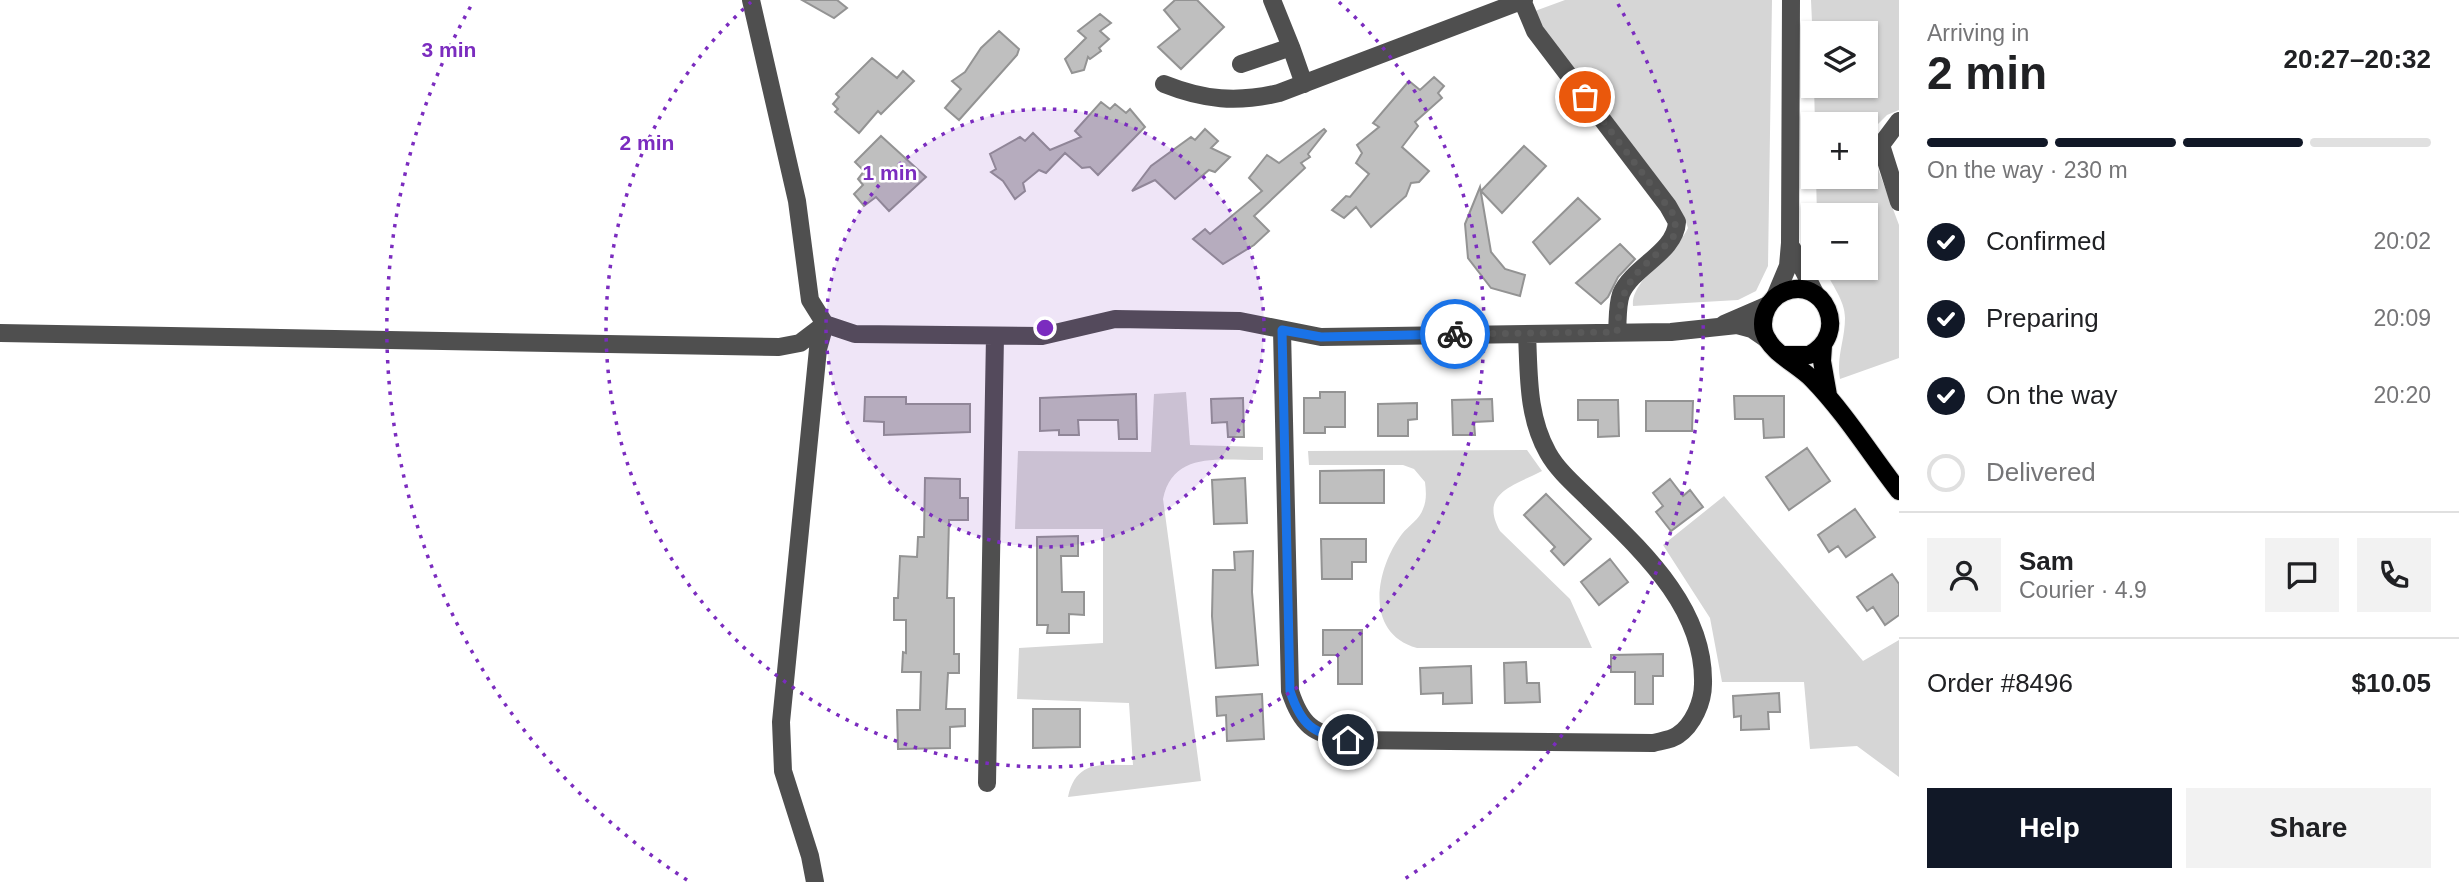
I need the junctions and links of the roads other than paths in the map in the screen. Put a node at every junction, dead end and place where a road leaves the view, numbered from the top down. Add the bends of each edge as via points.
1 (751, 0) edge
2 (1272, 0) edge
3 (1523, 0) edge
4 (1791, 0) edge
5 (1291, 47) junction
6 (1241, 64) dead end
7 (1164, 84) dead end
8 (1304, 84) junction
9 (1899, 121) edge
10 (1899, 202) edge
11 (1790, 239) junction
12 (1816, 295) junction
13 (1772, 301) junction
14 (825, 324) junction
15 (1721, 326) junction
16 (1282, 330) junction
17 (1617, 332) junction
18 (0, 333) edge
19 (1527, 334) junction
20 (995, 336) junction
21 (1768, 341) junction
22 (1823, 346) junction
23 (1785, 355) junction
24 (1833, 404) junction
25 (1899, 491) edge
26 (987, 783) dead end
27 (815, 882) edge

1 - 14 street via 797,201 810,300
2 - 5 street
3 - 8 street
3 - 17 street via 1535,31 1677,222 1672,239 1626,285
4 - 11 street
5 - 6 street
5 - 8 street
7 - 8 street via 1222,101 1249,100
9 - 10 street via 1881,145
11 - 12 street
11 - 13 street via 1788,266
12 - 13 main road via 1795,289
12 - 22 main road via 1829,309 1831,319
13 - 15 street
13 - 21 main road via 1763,323
14 - 18 street via 800,342 779,347
14 - 20 street via 855,334
14 - 27 street via 818,349 781,722 783,771
15 - 17 street
15 - 21 street via 1752,328
16 - 19 street via 1321,337
16 - 19 street via 1290,691 1306,723 1327,736 1348,740 1653,743 1678,736 1703,695 1704,669 1697,640 1663,575 1548,454 1535,424
16 - 20 street via 1240,321 1115,319 1042,336
17 - 19 street
20 - 26 street
21 - 23 main road
22 - 23 main road via 1802,357
22 - 24 main road via 1824,378
23 - 24 main road
24 - 25 main road

